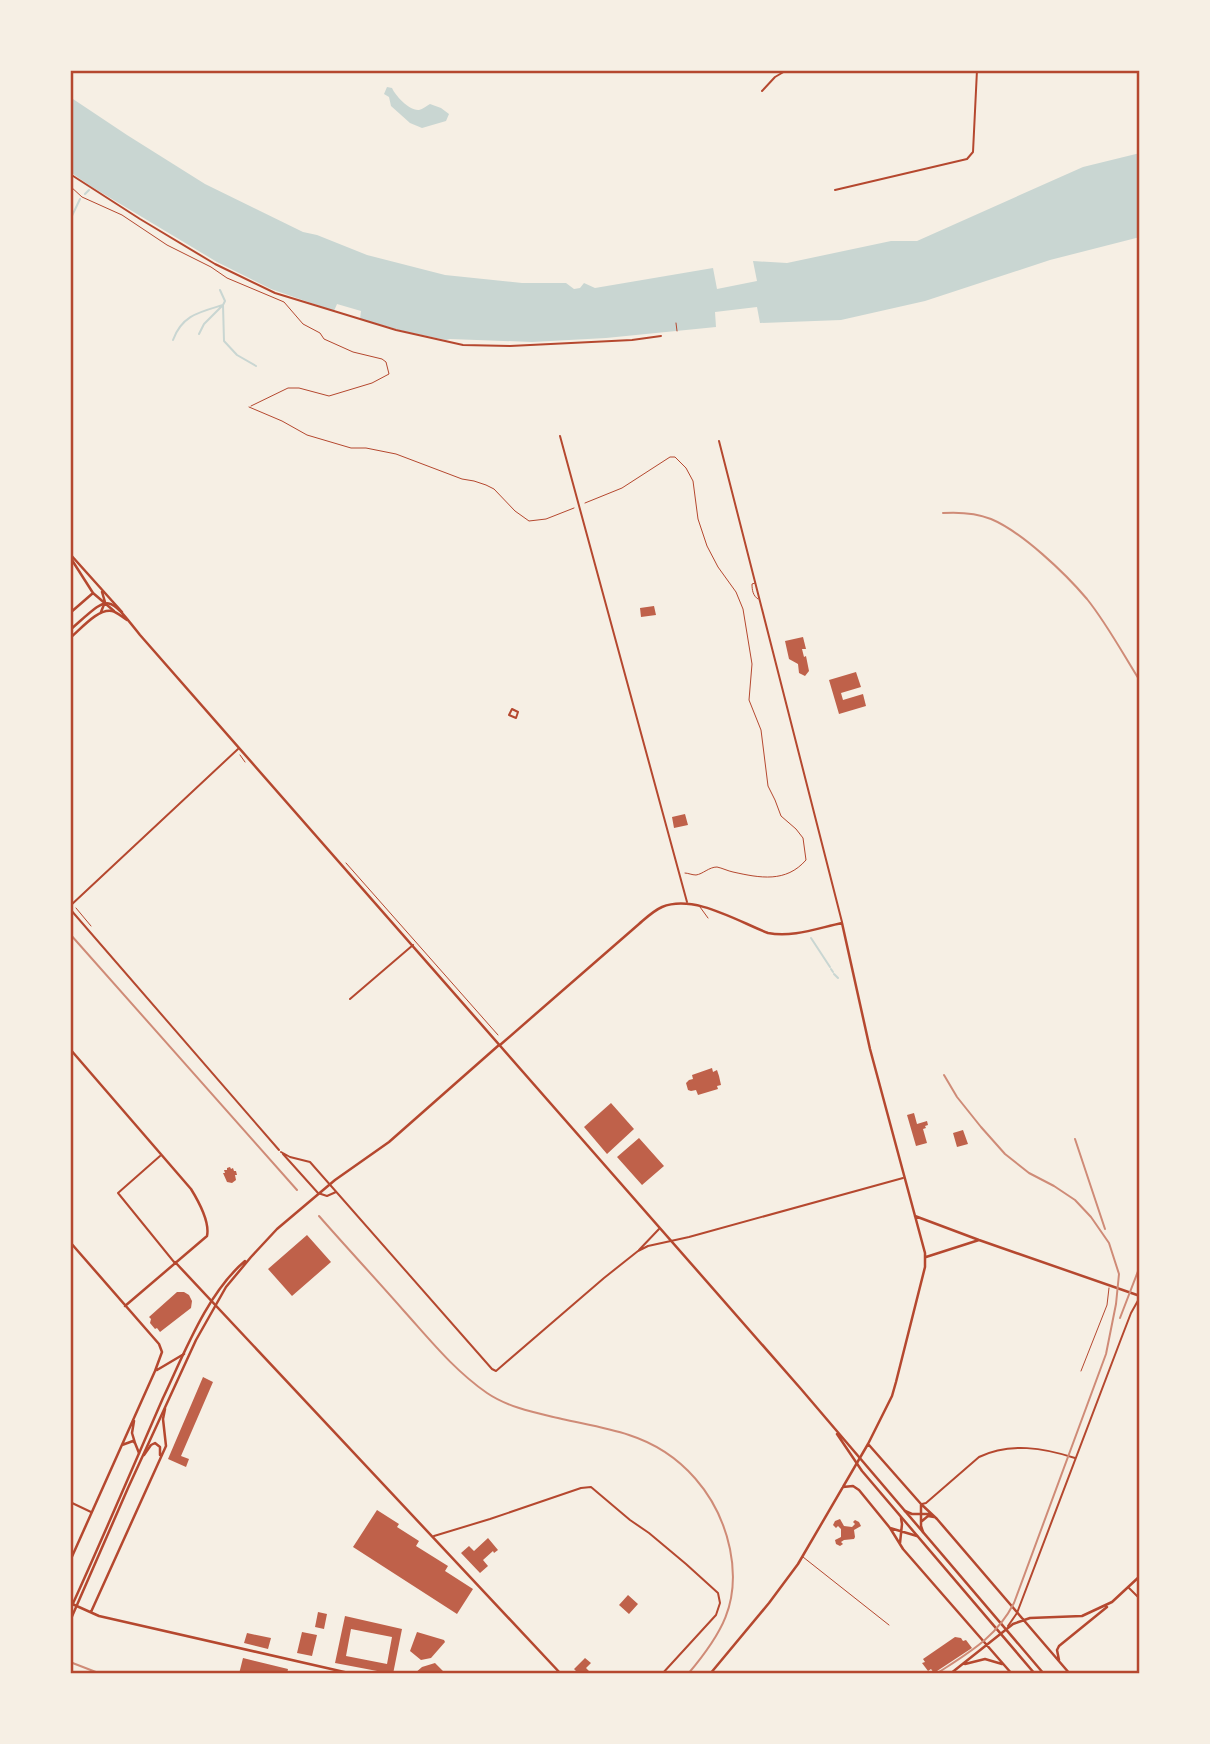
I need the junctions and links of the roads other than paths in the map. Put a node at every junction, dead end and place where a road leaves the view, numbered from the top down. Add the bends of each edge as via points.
1 (787, 70) edge
2 (977, 70) edge
3 (762, 91) dead end
4 (70, 174) edge
5 (835, 190) dead end
6 (661, 336) dead end
7 (560, 436) dead end
8 (719, 441) dead end
9 (70, 556) edge
10 (99, 585) junction
11 (93, 593) junction
12 (97, 596) junction
13 (105, 602) junction
14 (95, 608) junction
15 (101, 612) junction
16 (115, 612) junction
17 (122, 612) junction
18 (70, 613) edge
19 (129, 622) junction
20 (70, 630) edge
21 (70, 639) edge
22 (239, 748) junction
23 (687, 903) junction
24 (699, 905) junction
25 (70, 907) edge
26 (708, 918) dead end
27 (842, 923) junction
28 (413, 945) junction
29 (350, 999) dead end
30 (499, 1045) junction
31 (70, 1049) edge
32 (281, 1152) junction
33 (161, 1155) junction
34 (905, 1177) junction
35 (330, 1184) junction
36 (337, 1191) junction
37 (318, 1193) junction
38 (915, 1216) junction
39 (660, 1228) junction
40 (979, 1240) junction
41 (671, 1241) junction
42 (70, 1242) edge
43 (72, 1248) edge
44 (638, 1251) junction
45 (926, 1257) junction
46 (175, 1262) junction
47 (1109, 1286) junction
48 (1140, 1297) edge
49 (213, 1304) junction
50 (125, 1306) junction
51 (184, 1354) junction
52 (155, 1371) junction
53 (1081, 1371) dead end
54 (167, 1403) junction
55 (137, 1411) junction
56 (827, 1419) junction
57 (135, 1443) junction
58 (869, 1444) junction
59 (122, 1445) junction
60 (138, 1453) junction
61 (160, 1458) junction
62 (860, 1458) junction
63 (1076, 1458) junction
64 (140, 1460) junction
65 (857, 1463) junction
66 (843, 1487) junction
67 (70, 1502) edge
68 (921, 1504) junction
69 (905, 1511) junction
70 (92, 1512) junction
71 (921, 1514) junction
72 (900, 1515) junction
73 (934, 1516) junction
74 (921, 1524) junction
75 (890, 1528) junction
76 (901, 1531) junction
77 (924, 1533) junction
78 (912, 1534) junction
79 (433, 1536) junction
80 (919, 1538) junction
81 (900, 1544) junction
82 (903, 1549) junction
83 (802, 1557) junction
84 (70, 1561) edge
85 (1140, 1576) edge
86 (85, 1583) junction
87 (1129, 1588) junction
88 (1140, 1599) edge
89 (1112, 1602) junction
90 (70, 1603) edge
91 (70, 1610) edge
92 (91, 1612) junction
93 (1017, 1613) junction
94 (1023, 1619) junction
95 (70, 1620) edge
96 (889, 1625) dead end
97 (1007, 1629) junction
98 (987, 1644) junction
99 (1060, 1663) junction
100 (1005, 1665) junction
101 (960, 1667) junction
102 (353, 1674) edge
103 (560, 1674) edge
104 (662, 1674) edge
105 (710, 1674) edge
106 (950, 1674) edge
107 (1012, 1674) edge
108 (1035, 1674) edge
109 (1044, 1674) edge
110 (1070, 1674) edge

1 - 3 street
2 - 5 street via 973,152 967,159
4 - 6 street via 215,264 263,287 396,330 463,345
7 - 23 street
8 - 27 street
9 - 10 street
9 - 11 street
10 - 13 street
10 - 17 street
11 - 12 street
11 - 18 street
12 - 13 street
12 - 14 street
13 - 14 street
13 - 15 street
13 - 16 street
13 - 17 street
14 - 20 street
15 - 16 street
15 - 21 street
16 - 19 street
17 - 19 street
19 - 22 street
22 - 25 street
22 - 28 street
23 - 24 street
23 - 30 street via 666,906 648,916
24 - 26 lane
24 - 27 street via 775,935
25 - 32 street
27 - 34 street
28 - 29 street
28 - 30 street
30 - 35 street via 389,1142
30 - 39 street
31 - 33 street
32 - 35 street via 310,1162
32 - 37 street
33 - 46 street via 195,1197 208,1231
33 - 46 street via 118,1193
34 - 38 street
34 - 41 street
35 - 36 street
35 - 37 street
36 - 37 street via 327,1196
36 - 44 street via 496,1371
37 - 49 street via 232,1274
38 - 40 street
38 - 45 street
39 - 41 street
39 - 44 street
40 - 45 street
40 - 47 street
41 - 44 street
41 - 56 street
42 - 43 street
43 - 50 street
45 - 58 street via 892,1396
46 - 49 street
46 - 50 street
47 - 48 street
47 - 53 lane via 1107,1305
48 - 63 street
49 - 51 street
49 - 54 street
49 - 79 street
50 - 52 street via 161,1348
51 - 52 street
51 - 60 street
52 - 55 street
54 - 61 street via 163,1419 166,1446
54 - 64 street
55 - 57 street via 132,1429
55 - 59 street
56 - 62 street
56 - 65 street
57 - 59 street
57 - 60 street
58 - 62 street
58 - 68 street
59 - 70 street
60 - 86 street
61 - 64 street via 161,1448 155,1443
61 - 92 street
62 - 65 street
62 - 69 street
63 - 68 street via 1037,1448 987,1453
63 - 93 street
64 - 86 street
65 - 66 street
65 - 72 street
66 - 75 street via 857,1488
66 - 83 street
67 - 70 street
68 - 71 street
68 - 73 street
69 - 71 street
69 - 77 street
70 - 84 street
71 - 73 street
71 - 74 street
72 - 76 street
72 - 80 street
73 - 74 street
73 - 93 street
74 - 77 street
75 - 76 street
75 - 81 street
76 - 78 street
76 - 81 street
77 - 97 street
78 - 80 street
78 - 82 street via 902,1539
79 - 103 street
79 - 104 street via 580,1488 597,1490 718,1593 716,1615
80 - 108 street
81 - 82 street
82 - 98 street
83 - 96 lane
83 - 105 street
85 - 87 street
86 - 91 street
86 - 95 street
87 - 88 street
87 - 89 street
89 - 94 street via 1082,1616
89 - 99 street via 1059,1646
90 - 92 street
92 - 102 street
93 - 94 street
93 - 97 street
94 - 97 street
94 - 99 street
97 - 98 street
97 - 109 street
98 - 100 street
98 - 101 street
99 - 110 street
100 - 101 street via 985,1659
100 - 107 street
101 - 106 street

